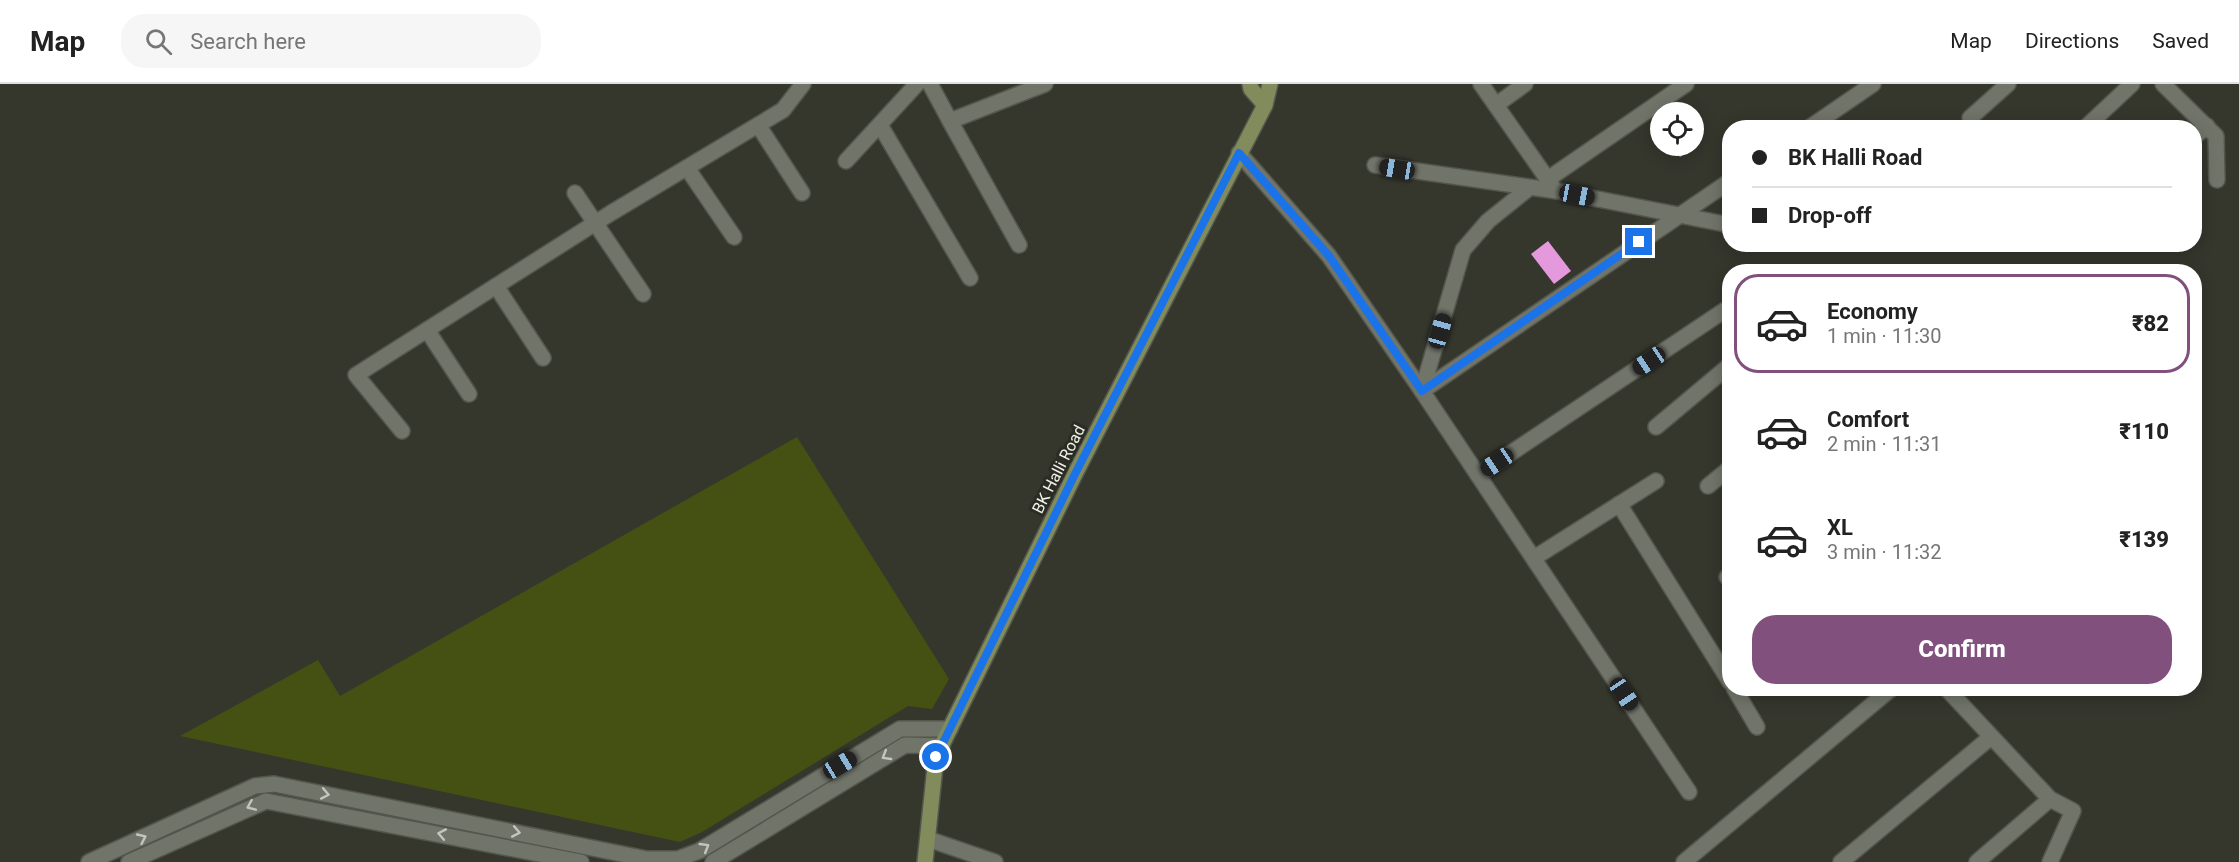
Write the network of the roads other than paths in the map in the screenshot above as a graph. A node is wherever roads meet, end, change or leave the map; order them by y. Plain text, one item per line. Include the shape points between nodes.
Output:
1 (803, 84) edge
2 (917, 84) edge
3 (930, 84) edge
4 (1045, 84) edge
5 (1250, 84) edge
6 (1270, 84) edge
7 (1481, 84) edge
8 (1526, 84) edge
9 (1686, 84) edge
10 (1873, 84) edge
11 (2008, 84) edge
12 (2132, 84) edge
13 (2163, 84) edge
14 (1265, 105) junction
15 (1496, 105) junction
16 (1970, 118) dead end
17 (1821, 120) edge
18 (2094, 120) edge
19 (2200, 120) edge
20 (950, 121) junction
21 (2202, 122) edge
22 (758, 125) junction
23 (880, 125) junction
24 (2206, 126) junction
25 (2202, 130) edge
26 (1239, 153) junction
27 (846, 161) dead end
28 (1375, 165) dead end
29 (687, 168) junction
30 (2217, 180) dead end
31 (1552, 185) junction
32 (1722, 186) edge
33 (1529, 188) junction
34 (575, 193) dead end
35 (802, 193) dead end
36 (1679, 215) junction
37 (1722, 223) edge
38 (594, 224) junction
39 (734, 237) dead end
40 (1019, 245) dead end
41 (970, 278) dead end
42 (496, 286) junction
43 (643, 294) dead end
44 (1722, 312) edge
45 (427, 330) junction
46 (543, 358) dead end
47 (1722, 372) edge
48 (1422, 391) junction
49 (469, 394) dead end
50 (1656, 427) dead end
51 (402, 430) dead end
52 (1478, 475) junction
53 (1722, 475) edge
54 (1656, 481) dead end
55 (1708, 486) dead end
56 (1619, 504) junction
57 (1534, 558) junction
58 (1722, 668) edge
59 (1739, 696) edge
60 (1882, 696) edge
61 (1953, 696) edge
62 (1758, 727) dead end
63 (950, 729) junction
64 (1991, 737) junction
65 (942, 746) junction
66 (1689, 792) dead end
67 (2050, 800) junction
68 (927, 839) junction
69 (89, 862) edge
70 (129, 862) edge
71 (581, 862) edge
72 (713, 862) edge
73 (925, 862) edge
74 (995, 862) edge
75 (1684, 862) edge
76 (1841, 862) edge
77 (1977, 862) edge
78 (2050, 862) edge

1 - 22 street via 783,110
2 - 23 street
3 - 20 street
4 - 20 street
5 - 14 main road
6 - 14 main road, BK Halli Road
7 - 15 street
8 - 15 street
9 - 31 street
10 - 17 street
11 - 16 street
12 - 18 street
13 - 19 street
14 - 26 main road, BK Halli Road
15 - 31 street
20 - 40 street
21 - 24 street
22 - 29 street
22 - 35 street
23 - 27 street
23 - 41 street
24 - 25 street
24 - 30 street via 2216,136
26 - 48 street via 1329,256
26 - 63 main road, BK Halli Road via 1080,463
28 - 33 street
29 - 38 street
29 - 39 street
31 - 33 street
31 - 36 street
32 - 36 street
33 - 48 street via 1488,221 1463,250
34 - 38 street
36 - 37 street
36 - 48 street
38 - 42 street
38 - 43 street
42 - 45 street
42 - 46 street
44 - 52 street
45 - 49 street
45 - 51 street via 356,375
47 - 50 street
48 - 52 street
52 - 57 street
53 - 55 street
54 - 56 street
56 - 57 street
56 - 58 street
57 - 66 street
59 - 62 street
60 - 75 street
61 - 64 street
63 - 65 main road, BK Halli Road
69 -> 63 street via 264,784 647,859 678,859 699,851 900,729
64 - 67 street
64 - 76 street
65 - 68 main road, BK Halli Road via 936,757
65 -> 72 street via 905,745
67 - 77 street
67 - 78 street via 2073,811
68 - 73 main road, BK Halli Road
68 - 74 street
71 -> 70 street via 266,801

